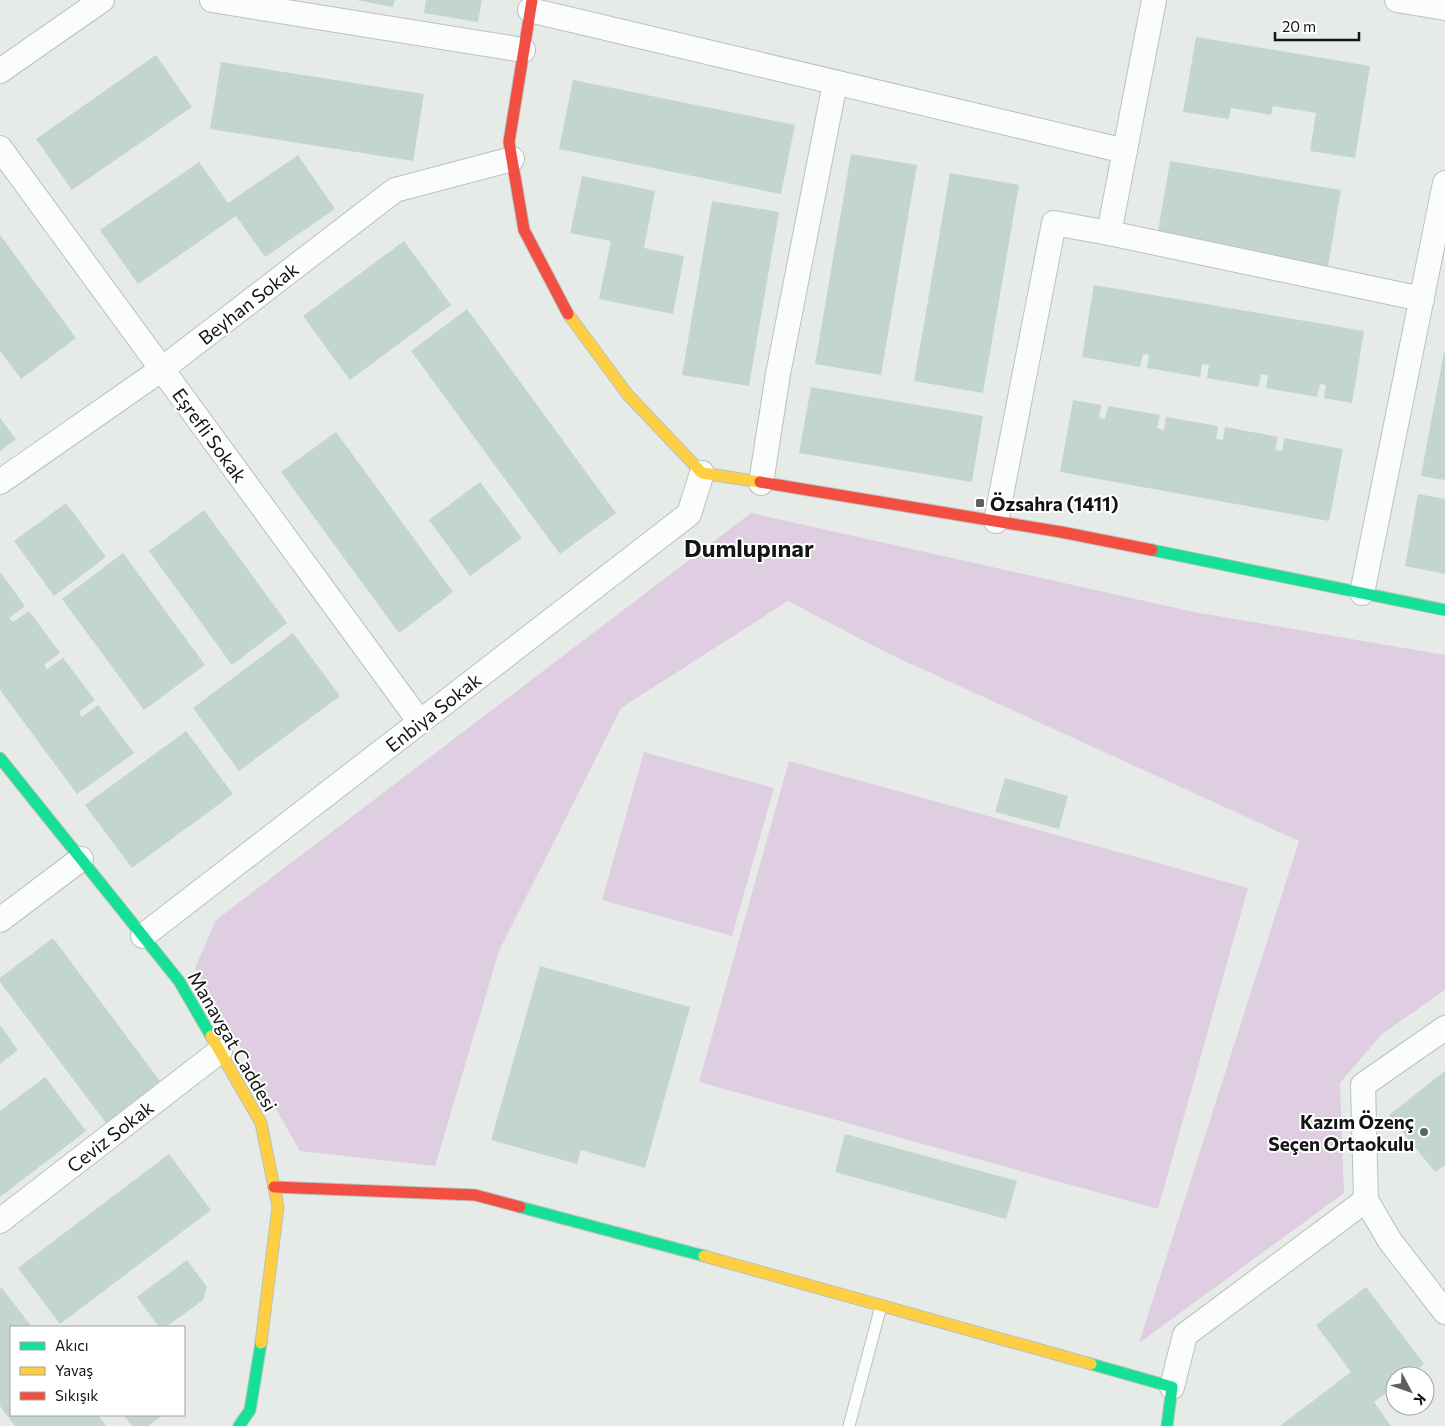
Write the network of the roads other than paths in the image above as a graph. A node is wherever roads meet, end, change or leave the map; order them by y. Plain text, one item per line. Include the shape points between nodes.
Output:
1 (102, 0) edge
2 (212, 0) edge
3 (1154, 0) edge
4 (1397, 0) edge
5 (531, 5) edge
6 (1445, 8) edge
7 (523, 50) junction
8 (0, 71) edge
9 (835, 83) junction
10 (0, 148) edge
11 (1125, 152) junction
12 (512, 160) junction
13 (1444, 190) edge
14 (1109, 233) junction
15 (1422, 299) junction
16 (162, 369) junction
17 (702, 473) junction
18 (0, 482) edge
19 (761, 483) junction
20 (996, 521) junction
21 (1362, 593) junction
22 (1445, 610) edge
23 (420, 722) junction
24 (0, 758) edge
25 (81, 859) junction
26 (0, 920) edge
27 (143, 936) junction
28 (1445, 1028) edge
29 (220, 1051) junction
30 (274, 1188) junction
31 (1366, 1200) junction
32 (0, 1221) edge
33 (881, 1306) junction
34 (1445, 1312) edge
35 (1172, 1387) junction
36 (239, 1426) edge
37 (849, 1426) edge
38 (1167, 1426) edge

1 - 8 street
2 - 7 street
3 - 11 street
4 - 6 street
5 - 7 street
5 - 9 street
7 - 12 street via 509,142
9 - 11 street
9 - 19 street via 778,374
10 - 16 street, Eşrefli Sokak
11 - 14 street
12 - 16 street, Beyhan Sokak via 395,190
12 - 17 street via 524,230 571,320 628,396
13 - 15 street
14 - 15 street
14 - 20 street via 1054,223
15 - 21 street
16 - 18 street, Beyhan Sokak
16 - 23 street, Eşrefli Sokak
17 - 19 street
17 - 23 street, Enbiya Sokak via 689,514
19 - 20 street
20 - 21 street
21 - 22 street
23 - 27 street, Enbiya Sokak
24 - 25 street, Manavgat Caddesi
25 - 26 street
25 - 27 street, Manavgat Caddesi
27 - 29 street, Manavgat Caddesi via 179,981
28 - 31 street via 1363,1086
29 - 30 street, Manavgat Caddesi via 261,1123
29 - 32 street, Ceviz Sokak
30 - 33 street via 475,1195
30 - 36 street, Manavgat Caddesi via 278,1207 268,1303 250,1410
31 - 34 street via 1390,1241
31 - 35 street via 1185,1334
33 - 35 street
33 - 37 lane
35 - 38 street

